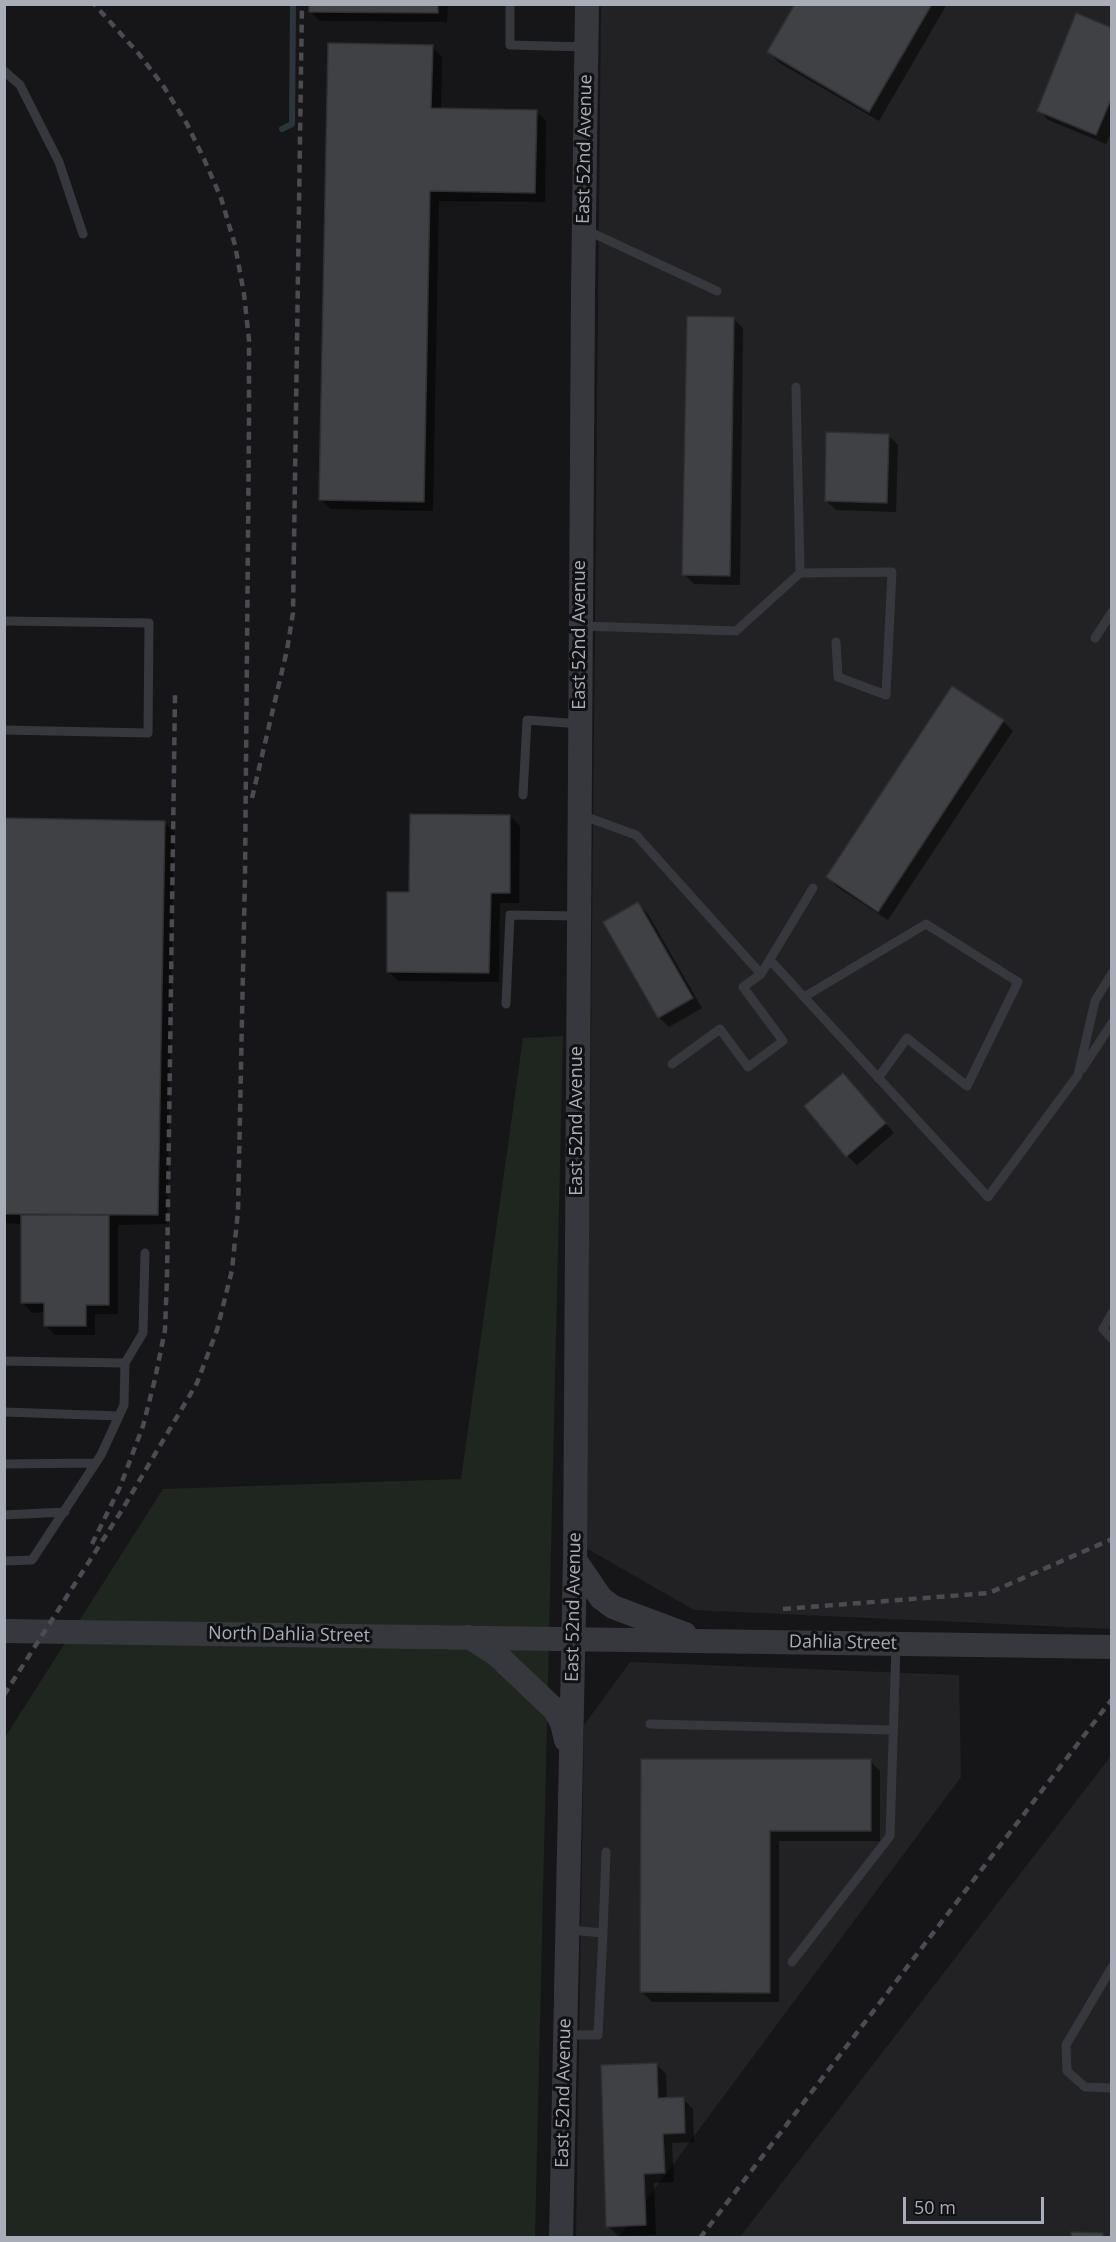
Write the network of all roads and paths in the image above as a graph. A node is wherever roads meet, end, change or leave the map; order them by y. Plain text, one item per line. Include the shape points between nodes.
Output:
1 (510, 4) edge
2 (587, 4) edge
3 (586, 47) junction
4 (4, 71) edge
5 (584, 229) junction
6 (83, 234) dead end
7 (717, 291) dead end
8 (795, 387) dead end
9 (800, 573) junction
10 (1112, 612) edge
11 (4, 621) edge
12 (580, 626) junction
13 (1095, 638) dead end
14 (836, 642) dead end
15 (580, 724) junction
16 (4, 730) edge
17 (523, 795) dead end
18 (579, 814) junction
19 (813, 888) dead end
20 (579, 916) junction
21 (770, 960) junction
22 (1112, 973) edge
23 (761, 974) junction
24 (804, 997) junction
25 (506, 1004) dead end
26 (1112, 1023) edge
27 (672, 1064) dead end
28 (1078, 1075) junction
29 (879, 1078) junction
30 (145, 1252) dead end
31 (1112, 1313) edge
32 (1112, 1340) edge
33 (4, 1361) edge
34 (125, 1364) junction
35 (4, 1412) edge
36 (119, 1416) junction
37 (95, 1463) junction
38 (4, 1464) edge
39 (65, 1512) junction
40 (4, 1515) edge
41 (575, 1560) junction
42 (4, 1561) edge
43 (4, 1631) edge
44 (467, 1636) junction
45 (574, 1638) junction
46 (722, 1641) junction
47 (897, 1643) junction
48 (1112, 1647) edge
49 (650, 1724) dead end
50 (893, 1730) junction
51 (571, 1769) junction
52 (606, 1852) dead end
53 (567, 1930) junction
54 (603, 1933) junction
55 (792, 1962) dead end
56 (1112, 1967) edge
57 (565, 2035) junction
58 (1112, 2088) edge
59 (561, 2238) edge

1 - 3 lane via 510,45
2 - 3 street, East 52nd Avenue
3 - 5 street, East 52nd Avenue
4 - 6 lane via 20,85 59,162
5 - 7 lane
5 - 12 street, East 52nd Avenue
8 - 9 lane
9 - 12 lane via 736,632
9 - 14 lane via 892,572 886,694 837,677
10 - 13 lane
11 - 16 lane via 149,623 148,733
12 - 15 street, East 52nd Avenue
15 - 17 lane via 526,720
15 - 18 street, East 52nd Avenue
18 - 20 street, East 52nd Avenue
18 - 23 lane via 636,835
19 - 21 lane
20 - 25 lane via 510,915
20 - 41 street, East 52nd Avenue
21 - 23 lane
21 - 24 lane
22 - 28 lane via 1095,1001
23 - 27 lane via 743,987 783,1041 748,1068 720,1029
24 - 29 lane
24 - 29 lane via 926,924 1018,982 967,1086 907,1038
26 - 28 lane
28 - 29 lane via 988,1197
30 - 34 lane via 143,1333
31 - 32 lane via 1103,1329
33 - 34 lane
34 - 36 lane via 124,1405
35 - 36 lane
36 - 37 lane
37 - 38 lane
37 - 39 lane
39 - 40 lane
39 - 42 lane via 32,1560
41 - 45 street, East 52nd Avenue
41 - 46 street via 601,1598 613,1607 687,1635
43 - 44 street, North Dahlia Street
44 - 45 street, North Dahlia Street
44 - 51 street via 497,1655 555,1710 562,1723
45 - 46 street, Dahlia Street
45 - 51 street, East 52nd Avenue
46 - 47 street, Dahlia Street
47 - 48 street, Dahlia Street
47 - 50 lane
49 - 50 lane
50 - 55 lane via 890,1836
51 - 53 street, East 52nd Avenue
52 - 54 lane
53 - 54 lane
53 - 57 street, East 52nd Avenue
54 - 57 lane via 598,2035
56 - 58 lane via 1065,2045 1067,2071 1085,2087
57 - 59 street, East 52nd Avenue

